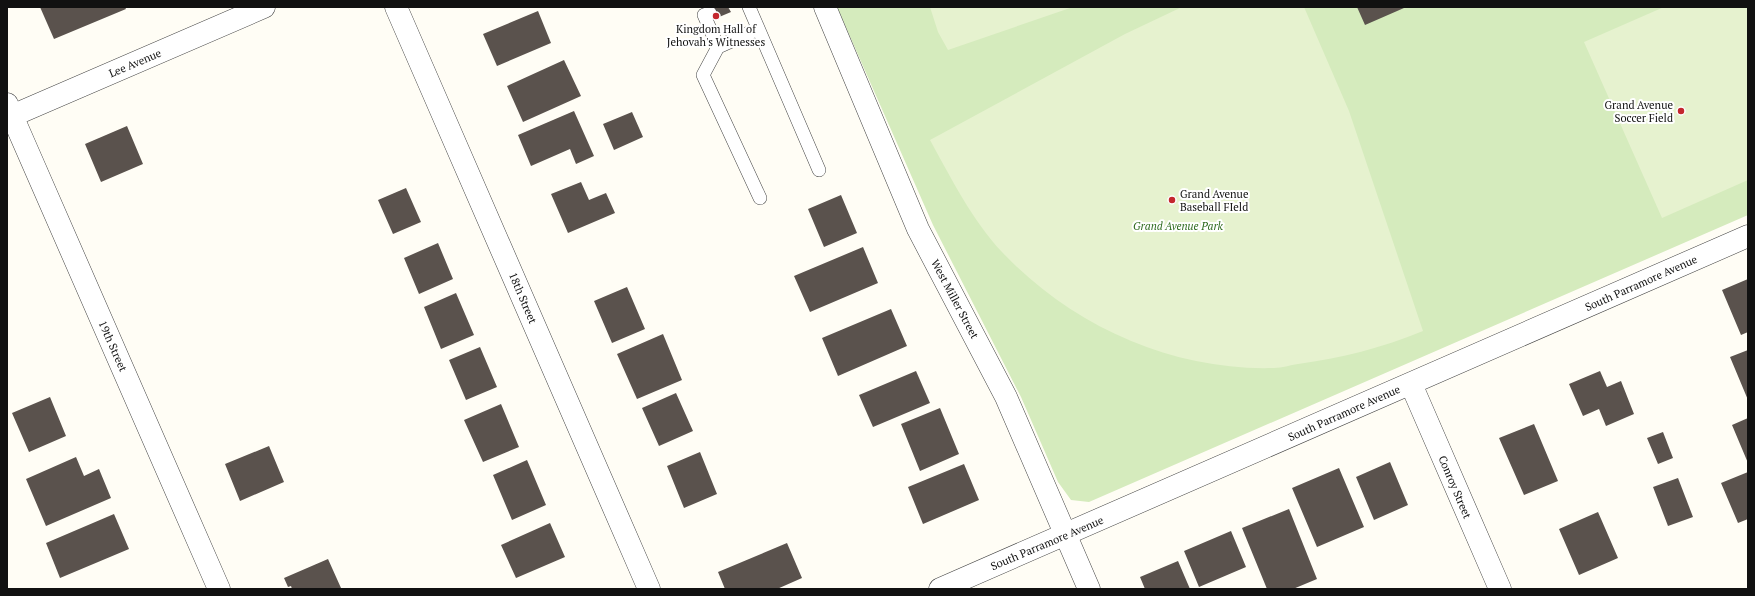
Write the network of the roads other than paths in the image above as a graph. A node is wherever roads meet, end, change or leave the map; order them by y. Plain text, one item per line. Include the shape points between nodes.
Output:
1 (264, 7) edge
2 (396, 7) edge
3 (749, 7) edge
4 (824, 7) edge
5 (710, 13) dead end
6 (758, 29) junction
7 (718, 47) junction
8 (9, 113) edge
9 (819, 170) dead end
10 (760, 198) dead end
11 (1748, 236) edge
12 (1411, 384) junction
13 (1065, 535) junction
14 (219, 589) edge
15 (649, 589) edge
16 (940, 589) edge
17 (1089, 589) edge
18 (1500, 589) edge

1 - 8 street, Lee Avenue
2 - 15 street, 18th Street
3 - 6 lane
4 - 13 street, West Miller Street via 918,229 1006,396
5 - 7 lane via 704,15
6 - 7 lane
6 - 9 lane
7 - 10 lane via 703,75
8 - 14 street, 19th Street
11 - 12 street, South Parramore Avenue
12 - 13 street, South Parramore Avenue
12 - 18 street, Conroy Street
13 - 16 street, South Parramore Avenue
13 - 17 street, West Miller Street

